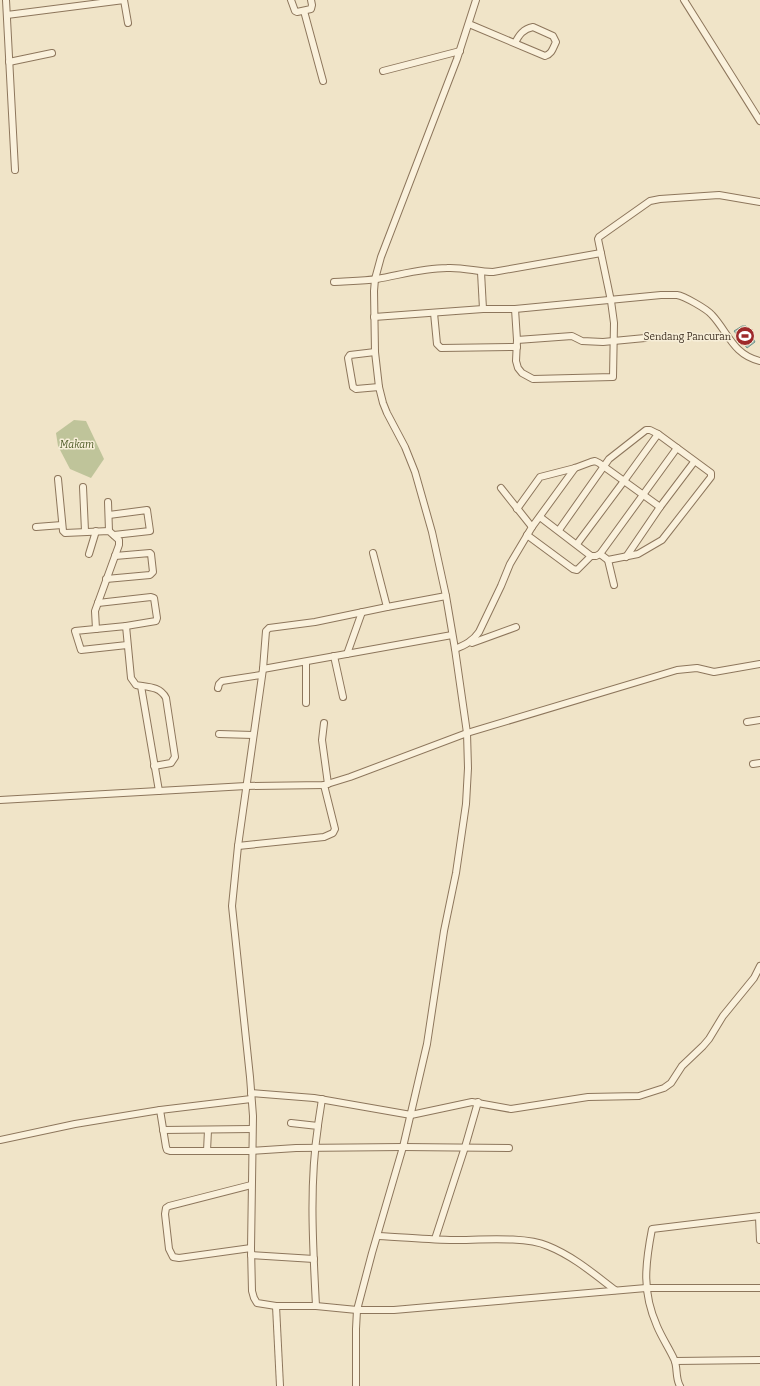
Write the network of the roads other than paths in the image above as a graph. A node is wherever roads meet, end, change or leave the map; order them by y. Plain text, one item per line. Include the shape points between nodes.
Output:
1 (6, 0) edge
2 (124, 0) edge
3 (291, 0) edge
4 (310, 0) edge
5 (476, 0) edge
6 (684, 0) edge
7 (304, 11) junction
8 (6, 15) junction
9 (128, 22) dead end
10 (469, 24) junction
11 (515, 43) junction
12 (460, 51) junction
13 (52, 52) dead end
14 (9, 62) junction
15 (382, 71) dead end
16 (323, 82) dead end
17 (760, 121) edge
18 (16, 170) dead end
19 (760, 202) edge
20 (600, 253) junction
21 (481, 272) junction
22 (375, 279) junction
23 (334, 282) dead end
24 (611, 301) junction
25 (483, 309) junction
26 (515, 310) junction
27 (434, 313) junction
28 (374, 317) junction
29 (645, 338) dead end
30 (517, 340) junction
31 (613, 342) junction
32 (517, 347) junction
33 (375, 352) junction
34 (760, 360) edge
35 (379, 387) junction
36 (658, 434) junction
37 (677, 448) junction
38 (694, 462) junction
39 (604, 466) junction
40 (575, 468) junction
41 (58, 479) dead end
42 (624, 481) junction
43 (84, 487) dead end
44 (500, 488) dead end
45 (642, 494) junction
46 (108, 502) dead end
47 (660, 507) junction
48 (517, 509) junction
49 (109, 515) junction
50 (540, 517) junction
51 (62, 524) junction
52 (36, 527) dead end
53 (532, 528) junction
54 (559, 530) junction
55 (96, 531) junction
56 (85, 532) junction
57 (112, 533) junction
58 (527, 535) junction
59 (577, 544) junction
60 (373, 553) dead end
61 (89, 554) dead end
62 (600, 554) junction
63 (115, 556) junction
64 (591, 556) junction
65 (626, 556) junction
66 (608, 560) junction
67 (106, 579) junction
68 (614, 584) dead end
69 (446, 596) junction
70 (98, 603) junction
71 (387, 607) junction
72 (362, 612) junction
73 (126, 626) junction
74 (516, 627) dead end
75 (96, 629) junction
76 (452, 635) junction
77 (127, 645) junction
78 (467, 645) junction
79 (455, 649) junction
80 (347, 654) junction
81 (334, 656) junction
82 (306, 662) junction
83 (760, 664) edge
84 (262, 672) junction
85 (141, 686) junction
86 (218, 688) dead end
87 (343, 697) dead end
88 (306, 703) dead end
89 (760, 720) edge
90 (747, 722) dead end
91 (324, 723) dead end
92 (467, 733) junction
93 (219, 734) dead end
94 (253, 735) junction
95 (154, 766) junction
96 (326, 784) junction
97 (246, 786) junction
98 (159, 791) junction
99 (0, 800) edge
100 (238, 846) junction
101 (760, 966) edge
102 (251, 1096) junction
103 (322, 1099) junction
104 (478, 1102) junction
105 (160, 1110) junction
106 (410, 1116) junction
107 (291, 1123) dead end
108 (318, 1125) junction
109 (252, 1129) junction
110 (163, 1130) junction
111 (208, 1130) junction
112 (0, 1140) edge
113 (403, 1147) junction
114 (465, 1147) junction
115 (314, 1148) junction
116 (509, 1148) dead end
117 (207, 1151) junction
118 (251, 1151) junction
119 (251, 1186) junction
120 (759, 1217) edge
121 (378, 1236) junction
122 (435, 1239) junction
123 (760, 1240) edge
124 (251, 1248) junction
125 (251, 1255) junction
126 (314, 1259) junction
127 (646, 1288) junction
128 (760, 1288) edge
129 (614, 1290) junction
130 (276, 1306) junction
131 (316, 1306) junction
132 (357, 1310) junction
133 (760, 1360) edge
134 (675, 1361) junction
135 (280, 1386) edge
136 (356, 1386) edge
137 (680, 1386) edge

1 - 8 street
2 - 8 street
2 - 9 street
3 - 7 street via 296,12
4 - 7 street via 311,9
5 - 10 street
6 - 17 street
7 - 16 street
8 - 14 street
10 - 11 street
10 - 12 street
11 - 11 street via 545,56 551,52 556,42 553,36 533,27 520,34
12 - 15 street
12 - 22 street via 381,257
13 - 14 street
14 - 18 street
19 - 20 street via 719,195 650,201 599,237
20 - 21 street
20 - 24 street
21 - 22 street via 442,268
21 - 25 street
22 - 23 street
22 - 28 street
24 - 26 street
24 - 31 street
24 - 34 street via 661,295 681,296 706,310 728,338 750,359
25 - 26 street
25 - 27 street
26 - 30 street
27 - 28 street
27 - 32 street via 437,344 441,348
28 - 33 street
29 - 31 street
30 - 31 street via 572,336 586,342
30 - 32 street
31 - 32 street via 613,377 533,379 518,368
33 - 35 street
33 - 35 street via 350,355 348,358 353,387
35 - 69 street via 385,408 405,447 419,483
36 - 37 street
36 - 39 street via 646,430 613,455
36 - 42 street
37 - 38 street
37 - 45 street
38 - 47 street
38 - 65 street via 711,473 711,478 662,540 638,554
39 - 40 street via 591,462
39 - 42 street
39 - 54 street
40 - 48 street via 540,477
40 - 50 street
41 - 51 street
42 - 45 street
42 - 59 street
43 - 56 street
44 - 48 street
45 - 47 street
45 - 62 street
46 - 49 street
47 - 65 street
48 - 53 street
49 - 57 street
49 - 57 street via 147,510 150,531
50 - 53 street
50 - 54 street
51 - 52 street
51 - 56 street via 65,533
53 - 58 street
54 - 59 street
55 - 56 street
55 - 57 street
55 - 61 street
57 - 63 street via 118,538 119,543
58 - 64 street via 577,570
58 - 78 street via 510,564 479,632
59 - 64 street
60 - 71 street
62 - 64 street
62 - 66 street
63 - 67 street
63 - 67 street via 150,553 153,572 150,575
65 - 66 street
66 - 68 street
67 - 70 street
69 - 71 street
69 - 76 street
70 - 73 street via 154,598 156,621
70 - 75 street via 95,610
71 - 72 street
72 - 80 street
72 - 84 street via 268,629
73 - 75 street
73 - 77 street
74 - 78 street
75 - 77 street via 75,631 81,650
76 - 79 street
76 - 80 street
77 - 85 street via 131,678 136,685
78 - 79 street
79 - 92 street
80 - 81 street
81 - 82 street
81 - 87 street
82 - 84 street
82 - 88 street
83 - 92 street via 714,672 697,668 677,670
84 - 86 street via 222,681
84 - 94 street
85 - 95 street
85 - 95 street via 161,691 166,698 175,757 171,763
89 - 90 street
91 - 96 street via 322,740
92 - 96 street
92 - 106 street via 466,804 427,1044
93 - 94 street
94 - 97 street
95 - 98 street
96 - 97 street
96 - 100 street via 335,829 333,833
97 - 98 street
97 - 100 street
98 - 99 street
100 - 102 street via 232,906
101 - 104 street via 754,978 722,1016 709,1039 682,1066 672,1083 664,1088 639,1096 588,1097 511,1109
102 - 103 street
102 - 105 street
102 - 109 street
103 - 106 street
103 - 108 street
104 - 106 street via 467,1102
104 - 114 street
105 - 110 street
105 - 112 street
106 - 113 street
107 - 108 street
108 - 115 street
109 - 111 street
109 - 118 street
110 - 111 street
110 - 117 street via 168,1151
111 - 117 street
113 - 114 street
113 - 115 street
113 - 121 street
114 - 116 street
114 - 122 street
115 - 118 street
115 - 126 street
117 - 118 street
118 - 119 street
119 - 124 street
119 - 124 street via 169,1206 165,1214 169,1249 175,1258
120 - 123 street
120 - 127 street via 653,1229 646,1264
121 - 122 street
121 - 132 street
122 - 129 street via 504,1240 548,1246 590,1270
124 - 125 street
125 - 126 street
125 - 130 street via 254,1298 257,1303
126 - 131 street
127 - 128 street
127 - 129 street
127 - 134 street via 657,1326
129 - 132 street via 401,1309
130 - 131 street
130 - 135 street
131 - 132 street
132 - 136 street
133 - 134 street
134 - 137 street

